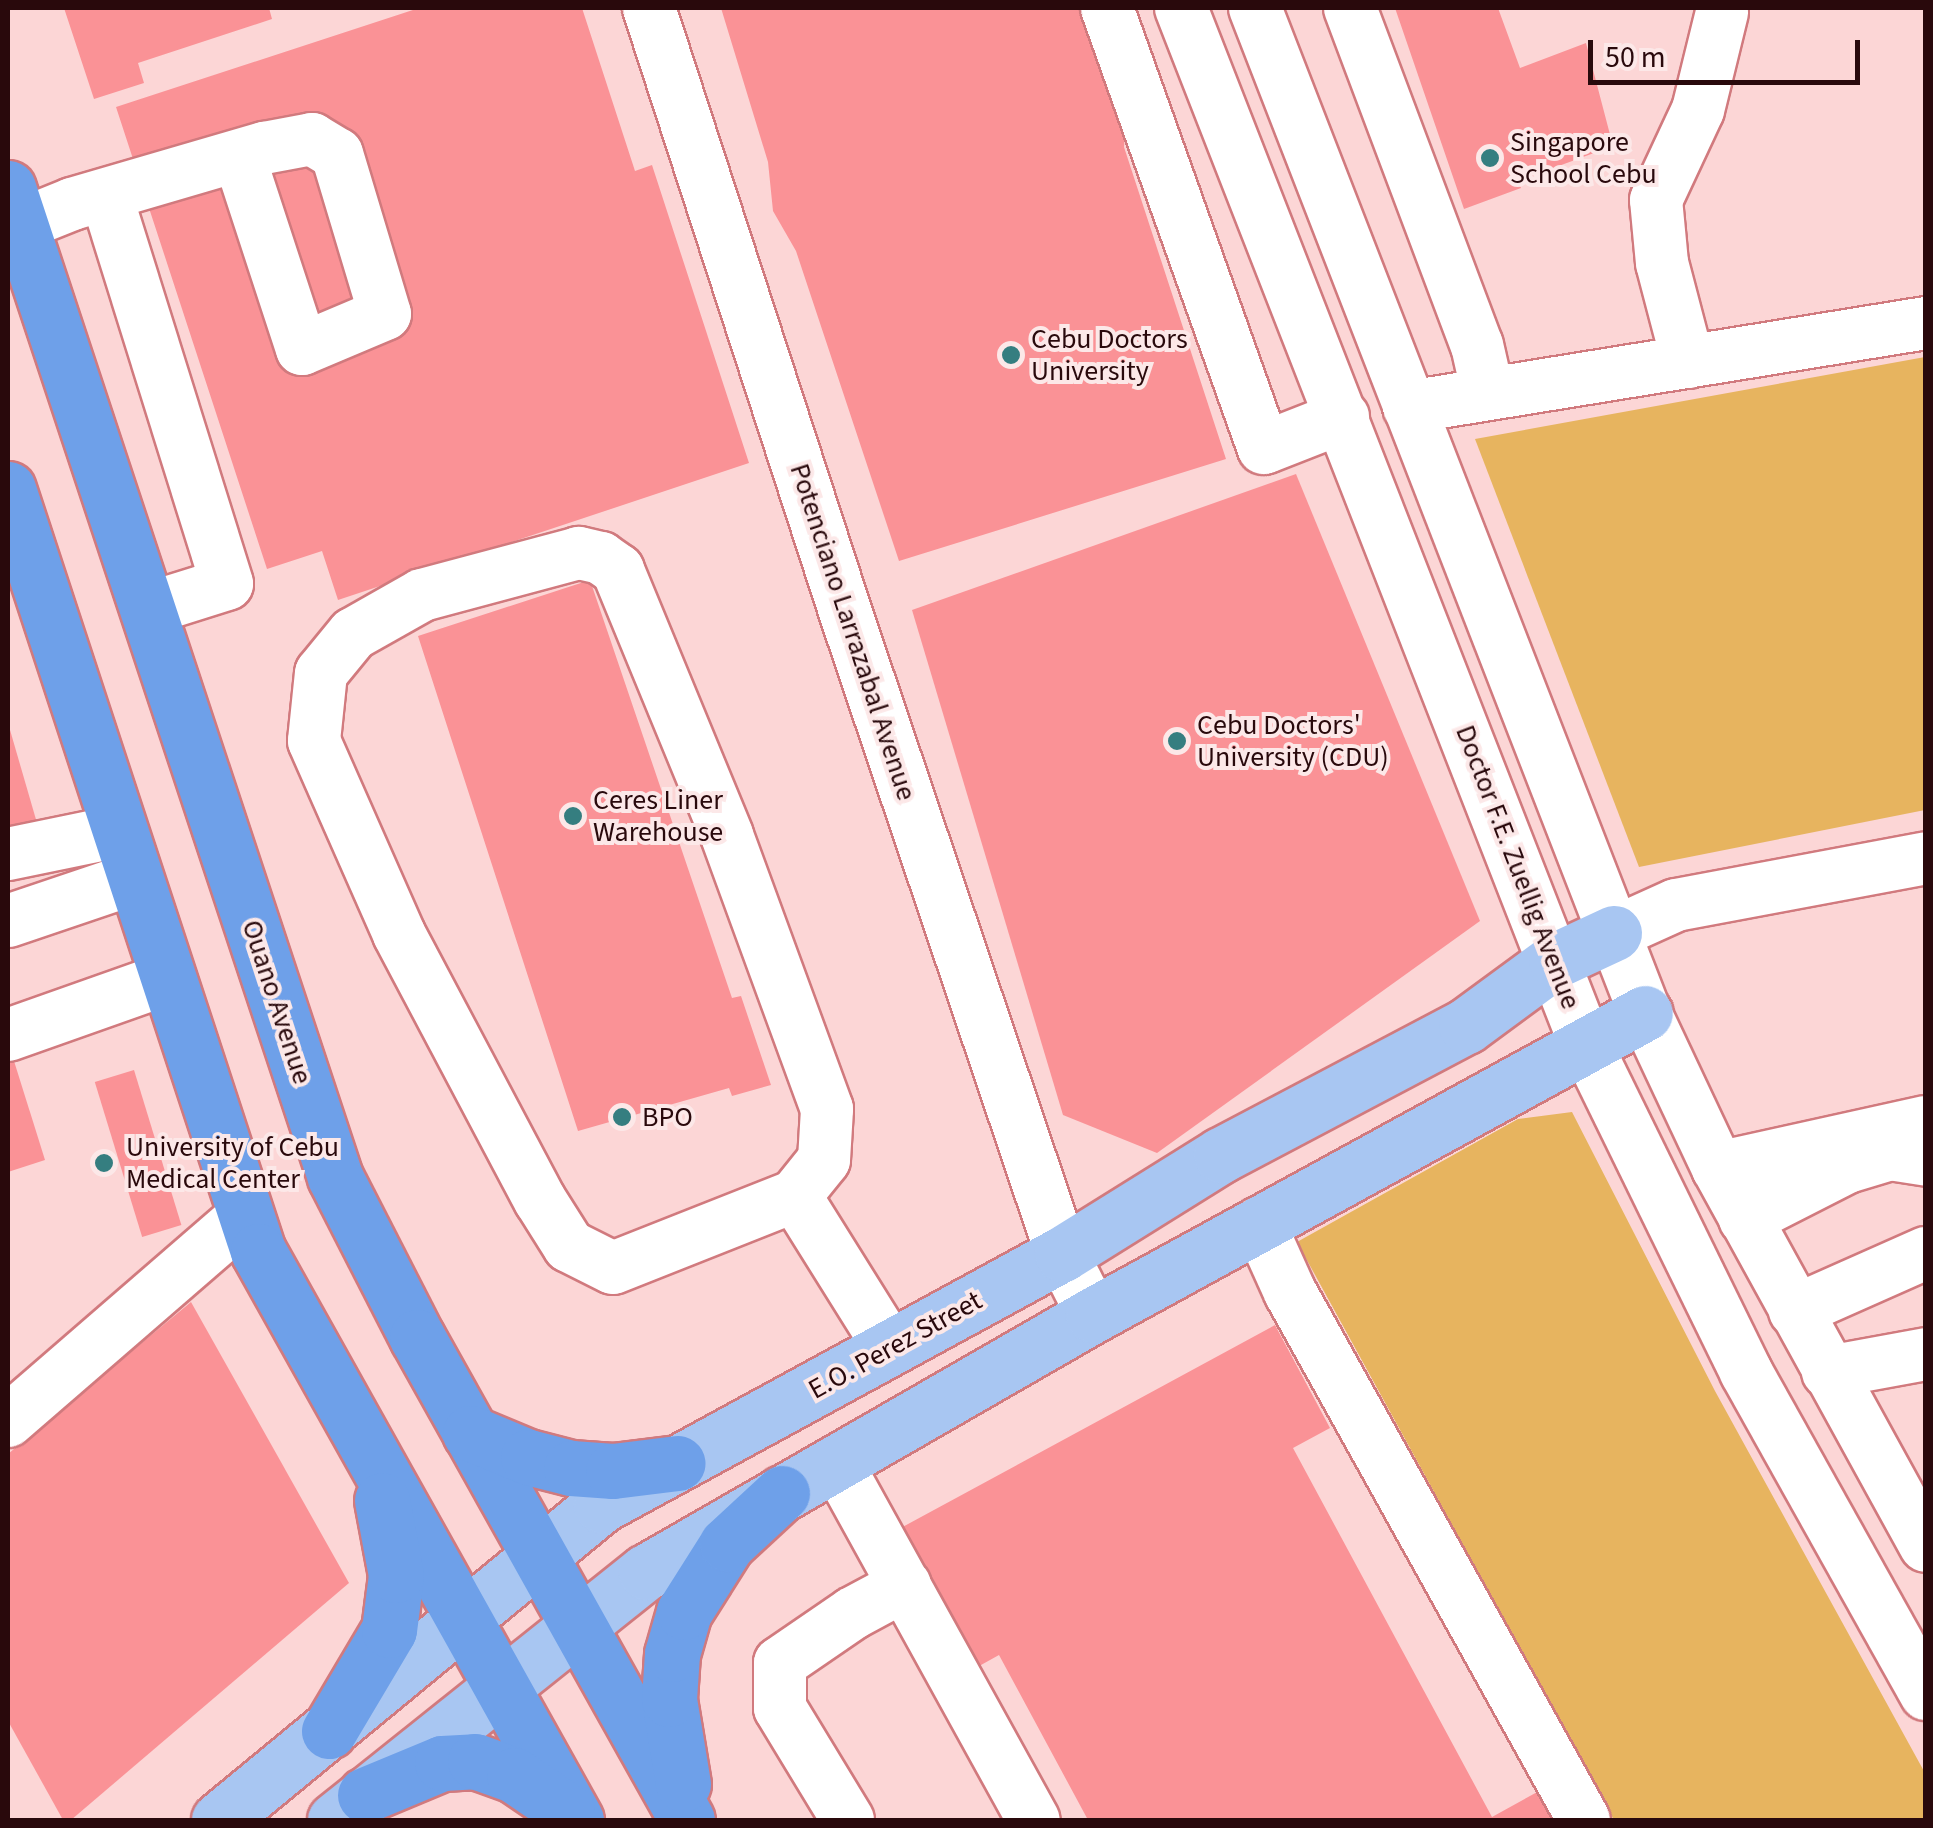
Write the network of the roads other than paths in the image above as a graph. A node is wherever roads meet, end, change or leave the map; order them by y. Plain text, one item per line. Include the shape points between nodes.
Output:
1 (649, 8) edge
2 (1107, 8) edge
3 (1181, 8) edge
4 (1256, 8) edge
5 (1350, 8) edge
6 (1722, 12) dead end
7 (1219, 104) junction
8 (1151, 131) junction
9 (239, 156) dead end
10 (106, 194) junction
11 (14, 207) edge
12 (28, 322) edge
13 (1926, 322) edge
14 (1688, 362) junction
15 (1488, 394) junction
16 (1409, 408) junction
17 (1342, 417) junction
18 (8, 488) edge
19 (147, 609) junction
20 (8, 854) edge
21 (127, 854) junction
22 (1926, 858) edge
23 (8, 921) edge
24 (1614, 933) junction
25 (1556, 960) junction
26 (168, 978) junction
27 (1644, 1013) junction
28 (8, 1035) edge
29 (1586, 1045) junction
30 (1926, 1122) edge
31 (1926, 1160) edge
32 (1718, 1168) junction
33 (796, 1196) junction
34 (246, 1215) junction
35 (1746, 1218) junction
36 (1259, 1223) junction
37 (1926, 1252) edge
38 (1062, 1254) junction
39 (1795, 1311) junction
40 (1093, 1315) junction
41 (890, 1348) junction
42 (1926, 1354) edge
43 (1828, 1372) junction
44 (8, 1421) edge
45 (470, 1433) junction
46 (361, 1435) junction
47 (836, 1462) junction
48 (678, 1463) junction
49 (782, 1493) junction
50 (1926, 1546) edge
51 (539, 1556) junction
52 (905, 1584) junction
53 (466, 1619) junction
54 (578, 1627) junction
55 (504, 1688) junction
56 (1926, 1694) edge
57 (329, 1731) junction
58 (350, 1808) edge
59 (575, 1818) edge
60 (219, 1820) edge
61 (691, 1820) edge
62 (848, 1820) edge
63 (1034, 1820) edge
64 (1584, 1820) edge

1 - 38 street, Potenciano Larrazabal Avenue
2 - 8 street
3 - 7 street, Doctor F.E. Zuellig Avenue
4 - 16 street
5 - 15 street via 1478,345
6 - 14 street via 1698,110 1656,200 1662,263
7 - 8 street
7 - 17 street, Doctor F.E. Zuellig Avenue
8 - 17 street via 1264,448
9 - 10 street
10 - 11 street
10 - 19 street via 227,584
11 - 12 highway, Ouano Avenue
12 - 19 highway, Ouano Avenue
13 - 14 street
14 - 15 street
15 - 16 street
16 - 24 street
17 - 25 street, Doctor F.E. Zuellig Avenue
18 - 21 highway
19 - 45 highway, Ouano Avenue via 334,1177
20 - 21 street
21 - 23 street
21 - 26 highway
22 - 24 street via 1676,905
24 - 25 main road, E.O. Perez Street
24 - 27 street
25 - 29 street, Doctor F.E. Zuellig Avenue
25 - 38 main road, E.O. Perez Street via 1466,1026 1221,1155
26 - 28 street
26 - 34 highway
27 - 29 main road
27 - 32 street
29 - 36 main road
29 - 56 street, Doctor F.E. Zuellig Avenue via 1746,1372
30 - 32 street
31 - 35 street via 1890,1154
32 - 35 street
33 - 33 street via 613,1268 569,1246 399,934 314,741 321,672 353,634 422,595 578,553 618,570 727,836 827,1109 824,1160
33 - 41 street
34 - 44 street
34 - 46 highway via 258,1251
35 - 39 street
36 - 40 main road
36 - 64 street via 1290,1292
37 - 39 street
38 - 40 street, Potenciano Larrazabal Avenue
38 - 41 main road, E.O. Perez Street
39 - 43 street
40 - 47 main road
41 - 48 main road, E.O. Perez Street
42 - 43 street
43 - 50 street
45 - 48 highway via 571,1468
45 - 51 highway, Ouano Avenue
46 - 53 highway
46 - 57 highway via 391,1535 396,1592 382,1645
47 - 49 main road
47 - 52 street
48 - 51 main road, E.O. Perez Street via 601,1505
49 - 54 main road via 646,1572
49 - 61 highway via 709,1566 678,1629 670,1723
51 - 53 main road, E.O. Perez Street
51 - 54 highway, Ouano Avenue
52 - 62 street via 780,1663 780,1708
52 - 63 street
53 - 55 highway
53 - 57 main road, E.O. Perez Street
54 - 55 main road
54 - 61 highway, Ouano Avenue
55 - 58 main road
55 - 59 highway
57 - 60 main road, E.O. Perez Street
58 - 59 highway via 442,1763 475,1761 530,1784

